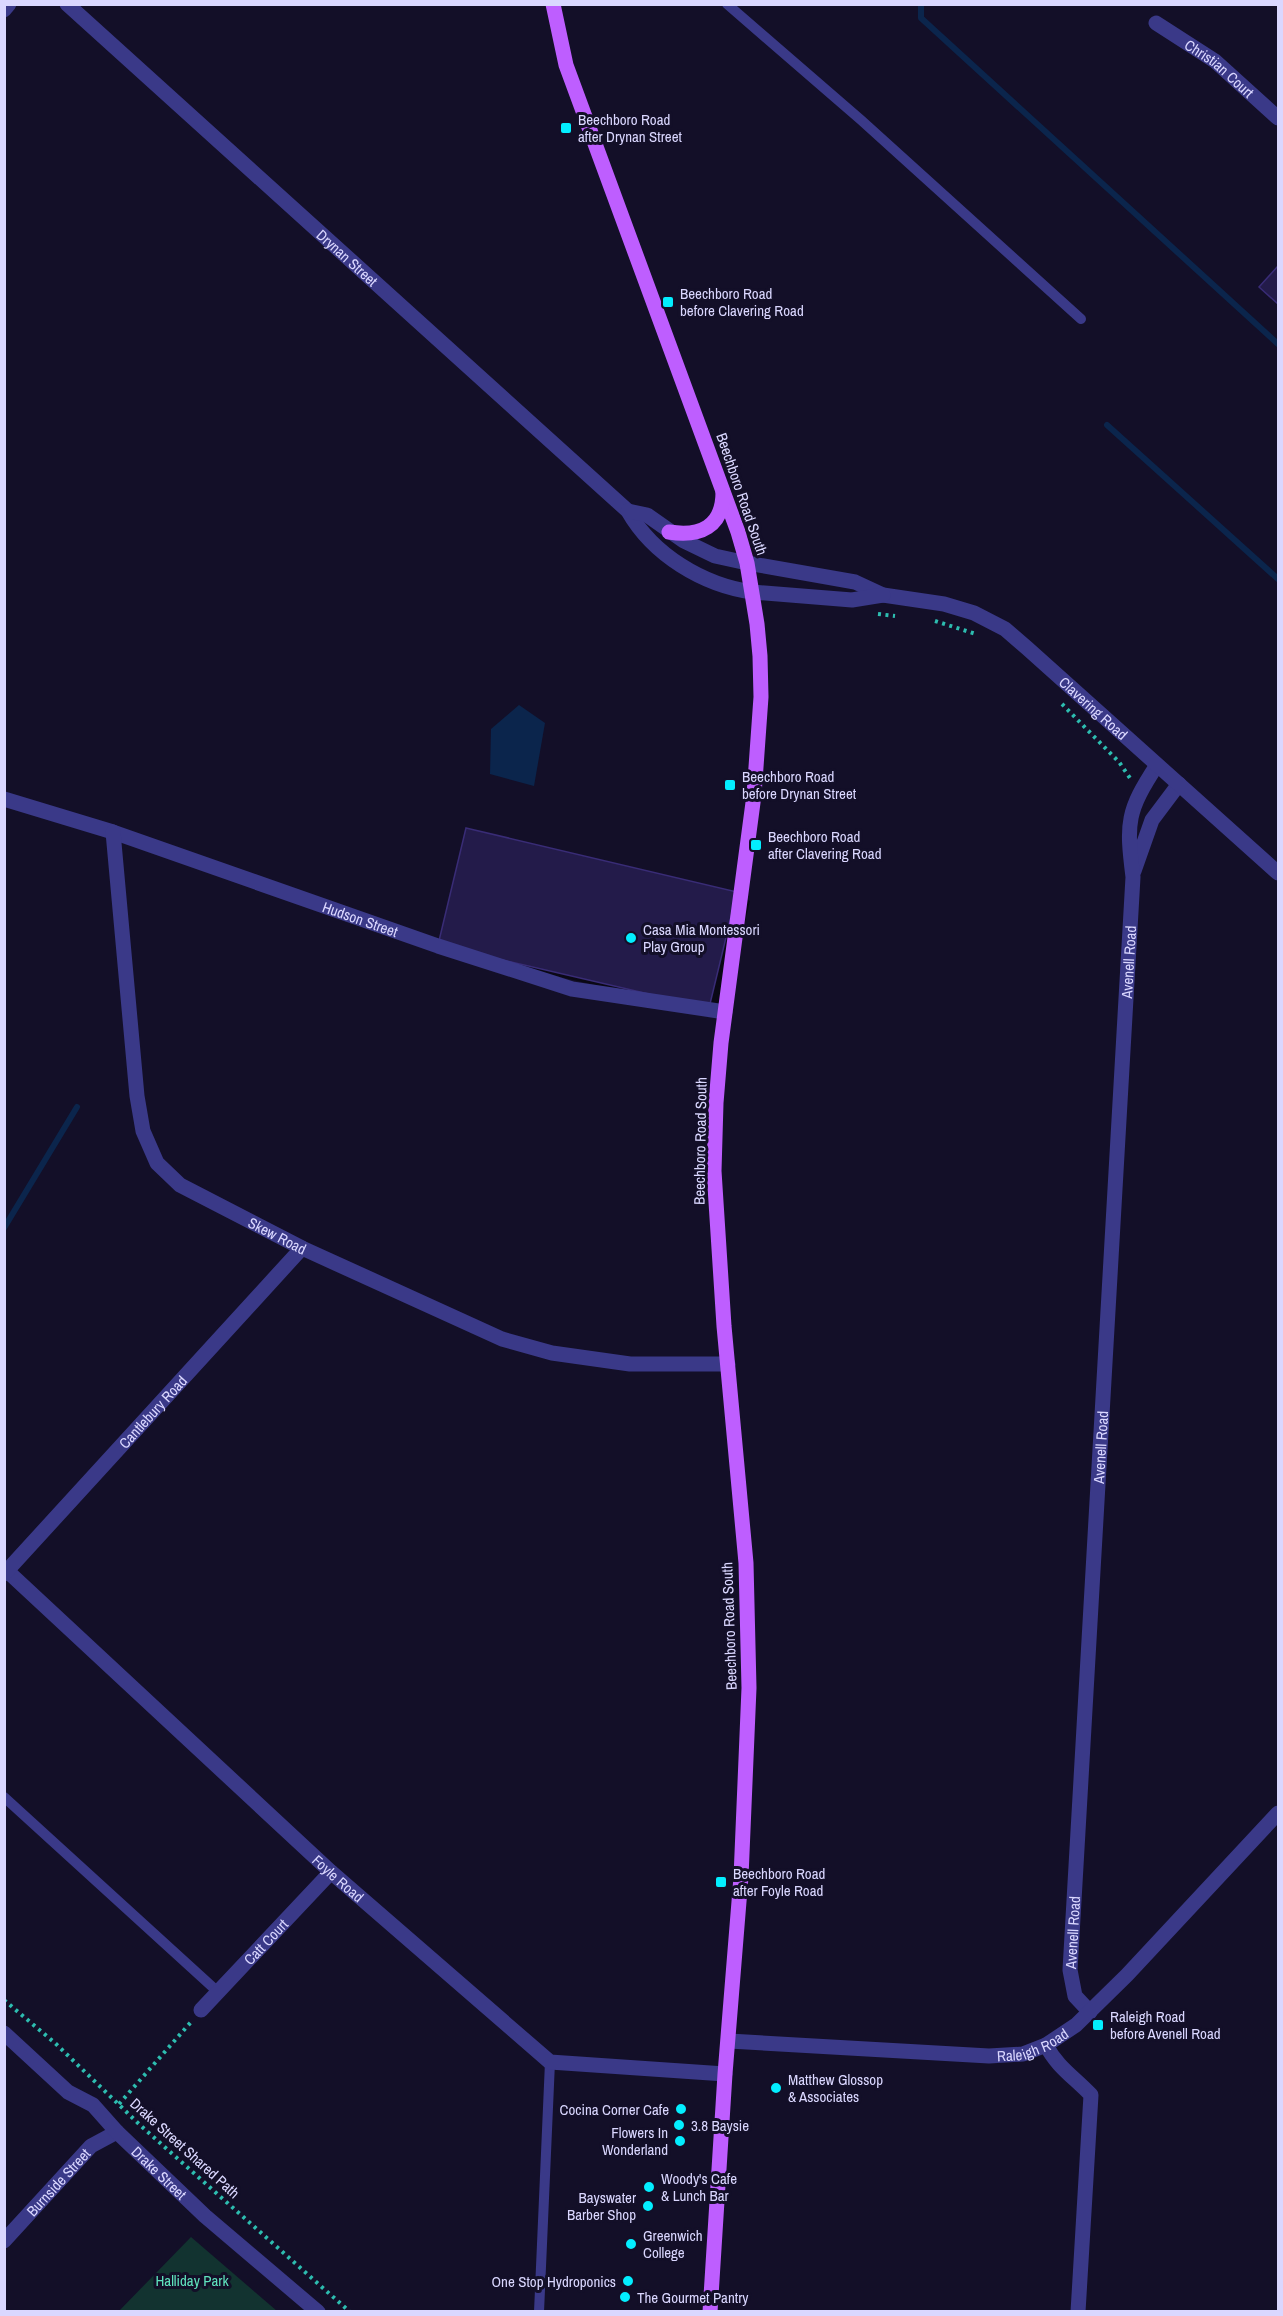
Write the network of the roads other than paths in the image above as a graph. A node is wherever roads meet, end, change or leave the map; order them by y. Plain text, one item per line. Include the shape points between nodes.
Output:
1 (9, 4) edge
2 (67, 4) edge
3 (553, 4) edge
4 (727, 4) edge
5 (4, 10) edge
6 (1156, 23) dead end
7 (1278, 118) edge
8 (1081, 319) dead end
9 (724, 489) junction
10 (628, 511) junction
11 (669, 532) junction
12 (747, 563) junction
13 (752, 592) junction
14 (883, 595) junction
15 (1157, 765) junction
16 (1179, 784) junction
17 (4, 799) edge
18 (113, 832) junction
19 (1278, 873) edge
20 (1133, 877) junction
21 (724, 1012) junction
22 (302, 1248) junction
23 (728, 1364) junction
24 (6, 1571) edge
25 (4, 1797) edge
26 (1278, 1813) edge
27 (331, 1872) junction
28 (218, 1992) junction
29 (201, 2010) road end
30 (1090, 2012) junction
31 (4, 2033) edge
32 (729, 2041) junction
33 (1046, 2045) junction
34 (550, 2062) junction
35 (725, 2074) junction
36 (117, 2132) junction
37 (4, 2241) edge
38 (318, 2312) edge
39 (539, 2312) edge
40 (710, 2312) edge
41 (1078, 2312) edge

1 - 5 street
2 - 10 street, Drynan Street
3 - 9 main road, Beechboro Road South via 566,65
4 - 8 lane
6 - 7 street, Christian Court via 1215,61
9 - 11 main road via 723,503 712,524 685,535
9 - 12 main road, Beechboro Road South
10 - 11 street, Drynan Street via 646,515
10 - 13 street, Drynan Street via 644,534 685,569 733,590
11 - 12 street, Drynan Street via 715,556
12 - 13 main road, Beechboro Road South
12 - 14 street, Clavering Road via 855,582
13 - 14 street, Clavering Road via 852,600
13 - 21 main road, Beechboro Road South via 760,656 754,795
14 - 15 street, Clavering Road via 944,604 990,620 1027,648
15 - 16 street, Clavering Road
15 - 20 street, Avenell Road via 1131,812 1128,836
16 - 19 street, Clavering Road
16 - 20 street, Avenell Road via 1152,820
17 - 18 street, Hudson Street
18 - 21 street, Hudson Street via 445,949 572,989
18 - 22 street, Skew Road via 137,1096 143,1131 157,1163 180,1185
20 - 30 street, Avenell Road via 1070,1970 1075,1996
21 - 23 main road, Beechboro Road South via 714,1171
22 - 23 street, Skew Road via 502,1339 552,1353 630,1364
22 - 24 street, Cantlebury Road
23 - 32 main road, Beechboro Road South via 746,1563 749,1644 748,1753
24 - 27 street, Foyle Road
25 - 28 lane
26 - 30 street, Raleigh Road
27 - 28 street, Catt Court
27 - 34 street, Foyle Road
28 - 29 street, Catt Court
30 - 33 street, Raleigh Road
31 - 36 street, Drake Street via 68,2092 93,2105
32 - 33 street, Raleigh Road via 989,2056 1023,2054
32 - 35 main road, Beechboro Road South
33 - 41 street via 1054,2061 1091,2095
34 - 35 street
34 - 39 lane
35 - 40 main road, Beechboro Road South
36 - 37 street, Burnside Street via 91,2146
36 - 38 street, Drake Street via 205,2216

